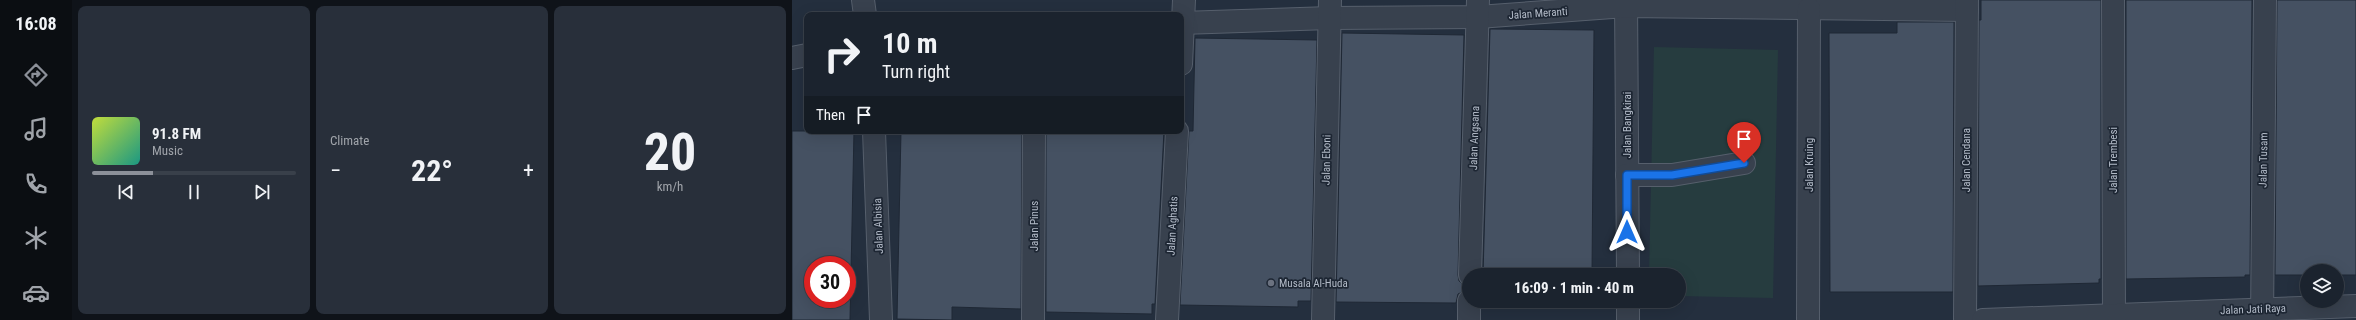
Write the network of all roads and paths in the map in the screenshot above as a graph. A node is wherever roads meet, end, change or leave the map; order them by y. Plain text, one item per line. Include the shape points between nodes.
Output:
1 (863, 0) edge
2 (1184, 0) edge
3 (2113, 0) edge
4 (2265, 0) edge
5 (1626, 3) edge
6 (1967, 5) edge
7 (1330, 9) edge
8 (1478, 9) edge
9 (1809, 9) junction
10 (865, 12) edge
11 (1183, 12) edge
12 (1184, 23) edge
13 (804, 56) edge
14 (792, 58) edge
15 (874, 134) edge
16 (1034, 134) edge
17 (1177, 134) edge
18 (1744, 163) dead end
19 (1627, 175) junction
20 (1470, 268) edge
21 (1628, 268) edge
22 (2356, 306) edge
23 (1470, 308) edge
24 (1628, 308) edge
25 (2262, 314) edge
26 (2114, 317) edge
27 (881, 320) edge
28 (1033, 320) edge
29 (1167, 320) edge
30 (1323, 320) edge
31 (1469, 320) edge
32 (1628, 320) edge
33 (1808, 320) edge
34 (1965, 320) edge
35 (1983, 320) edge

1 - 10 street
2 - 11 street
3 - 26 street, Jalan Trembesi
4 - 25 street, Jalan Tusam
5 - 8 street, Jalan Meranti
5 - 9 street, Jalan Meranti
5 - 19 street, Jalan Bangkirai
6 - 9 street, Jalan Meranti
6 - 34 street, Jalan Cendana
7 - 8 street, Jalan Meranti
7 - 12 street, Jalan Meranti
7 - 30 street, Jalan Eboni
8 - 20 street, Jalan Angsana
9 - 33 street, Jalan Kruing
13 - 14 street
15 - 27 street, Jalan Albisia
16 - 28 street, Jalan Pinus
17 - 29 street, Jalan Aghatis
18 - 19 street via 1672,175
19 - 21 street, Jalan Bangkirai
22 - 25 street, Jalan Jati Raya
23 - 31 street
24 - 32 street
25 - 26 street, Jalan Jati Raya
26 - 35 street, Jalan Jati Raya

